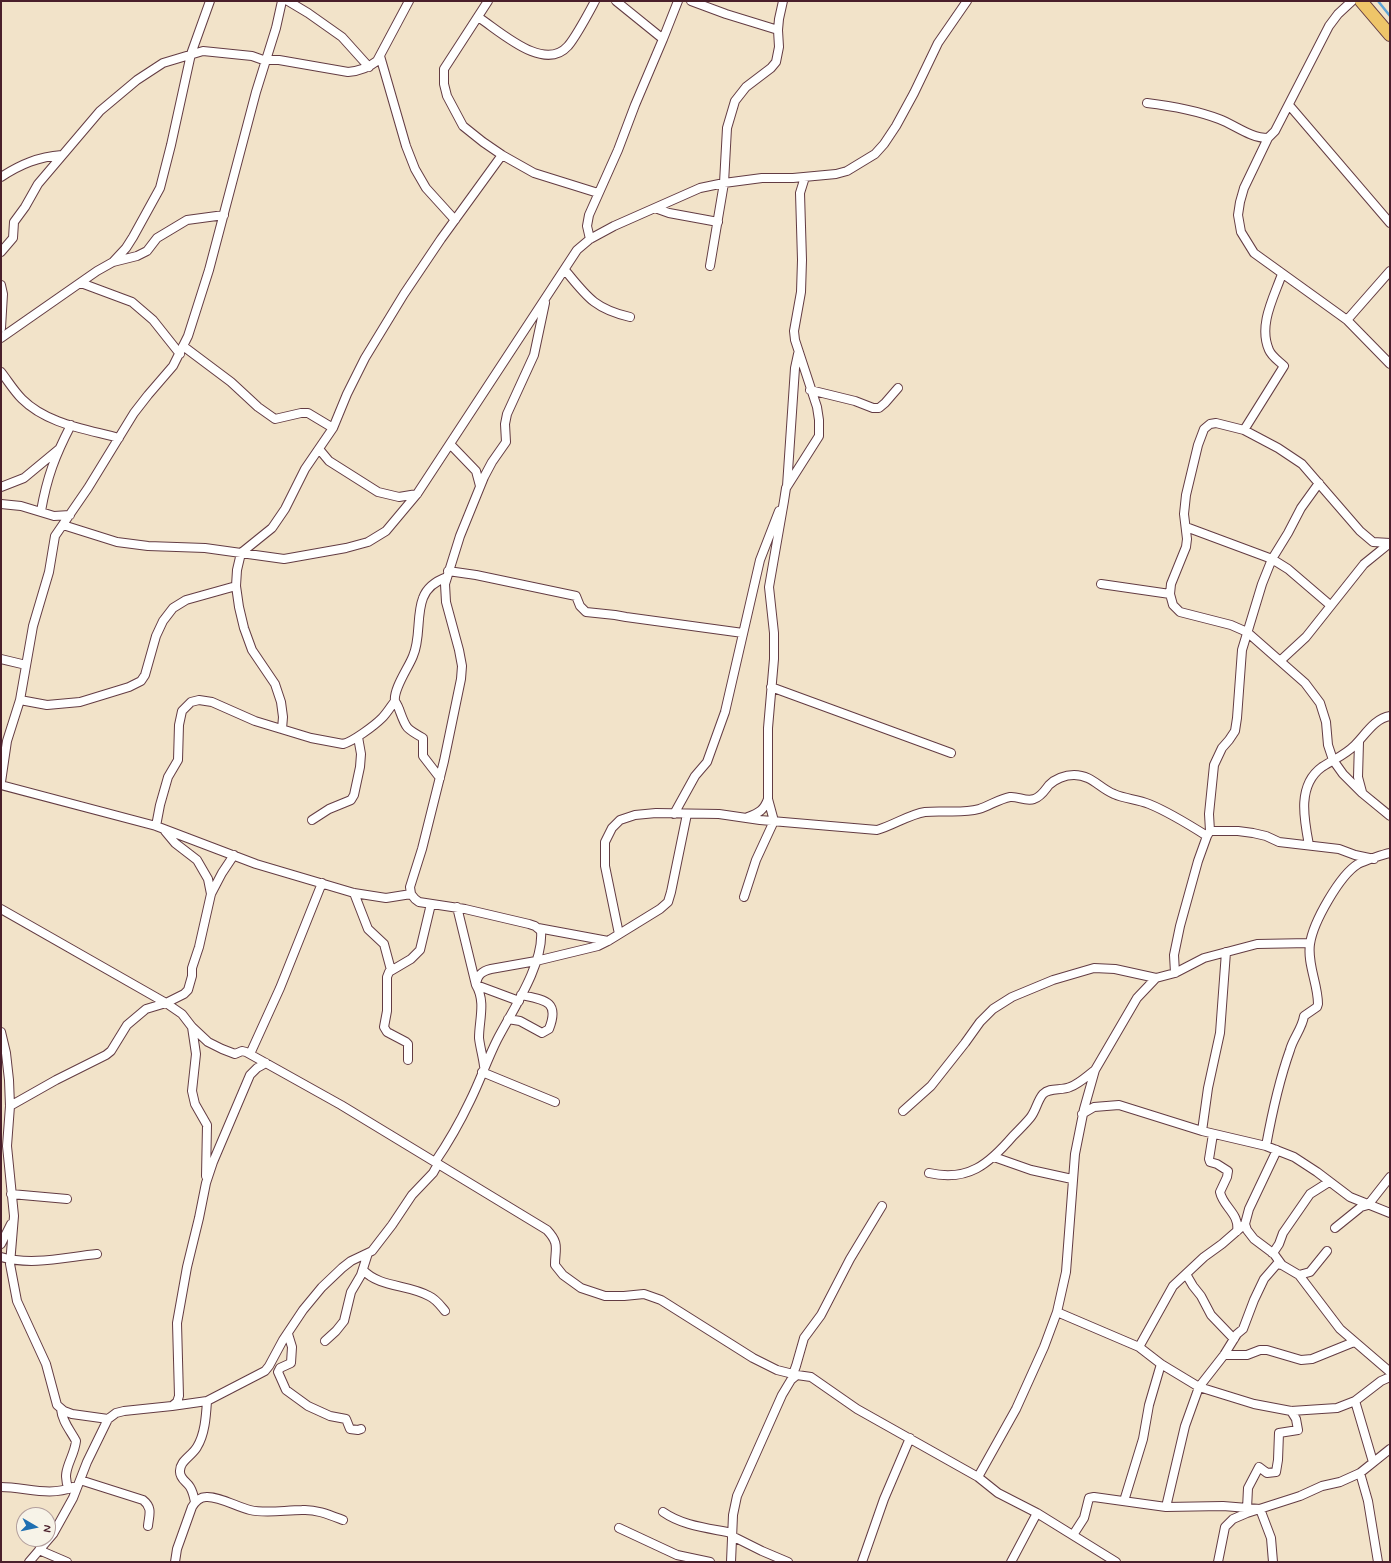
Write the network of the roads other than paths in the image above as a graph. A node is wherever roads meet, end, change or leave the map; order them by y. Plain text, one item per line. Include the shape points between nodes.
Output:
1 (210, 1) edge
2 (282, 1) edge
3 (288, 1) edge
4 (409, 1) edge
5 (488, 1) edge
6 (595, 1) edge
7 (616, 1) edge
8 (678, 1) edge
9 (692, 1) edge
10 (783, 1) edge
11 (967, 1) edge
12 (1352, 1) edge
13 (1361, 1) edge
14 (478, 16) junction
15 (778, 30) junction
16 (1390, 36) edge
17 (663, 39) junction
18 (191, 54) junction
19 (380, 56) junction
20 (266, 60) junction
21 (370, 67) junction
22 (1147, 103) dead end
23 (1289, 105) junction
24 (1283, 116) junction
25 (1296, 116) junction
26 (1268, 138) junction
27 (62, 155) junction
28 (502, 155) junction
29 (1, 167) edge
30 (4, 175) edge
31 (805, 177) junction
32 (793, 178) junction
33 (724, 183) junction
34 (598, 193) junction
35 (800, 193) junction
36 (655, 208) junction
37 (224, 215) junction
38 (455, 220) junction
39 (718, 222) junction
40 (1390, 223) edge
41 (590, 239) junction
42 (1, 252) edge
43 (113, 262) junction
44 (710, 266) dead end
45 (565, 270) junction
46 (1390, 271) edge
47 (1282, 274) junction
48 (80, 283) junction
49 (1, 285) edge
50 (545, 300) junction
51 (630, 317) dead end
52 (1347, 320) junction
53 (1, 328) edge
54 (1, 338) edge
55 (181, 350) junction
56 (799, 353) junction
57 (1390, 364) edge
58 (1, 372) edge
59 (898, 388) dead end
60 (810, 390) junction
61 (71, 425) junction
62 (333, 428) junction
63 (1244, 430) junction
64 (119, 438) junction
65 (450, 444) junction
66 (59, 448) junction
67 (318, 449) junction
68 (1319, 483) junction
69 (480, 486) junction
70 (1, 487) edge
71 (786, 488) junction
72 (417, 494) junction
73 (784, 501) junction
74 (1, 504) edge
75 (41, 511) junction
76 (70, 515) junction
77 (62, 525) junction
78 (1186, 527) junction
79 (1390, 543) edge
80 (241, 553) junction
81 (1272, 559) junction
82 (448, 574) junction
83 (1101, 584) dead end
84 (236, 586) junction
85 (1170, 594) junction
86 (1330, 606) junction
87 (1247, 632) junction
88 (743, 634) junction
89 (1, 659) edge
90 (1280, 661) junction
91 (26, 665) junction
92 (771, 687) junction
93 (20, 700) junction
94 (395, 701) junction
95 (1390, 716) edge
96 (282, 729) junction
97 (358, 737) junction
98 (1359, 742) junction
99 (952, 753) dead end
100 (1333, 760) junction
101 (1, 778) edge
102 (440, 778) junction
103 (1, 782) edge
104 (1, 786) edge
105 (1362, 793) junction
106 (768, 799) junction
107 (674, 814) junction
108 (688, 814) junction
109 (1390, 816) edge
110 (747, 817) junction
111 (312, 820) dead end
112 (774, 821) junction
113 (156, 826) junction
114 (165, 831) junction
115 (1209, 833) junction
116 (1309, 845) junction
117 (1390, 853) edge
118 (234, 855) junction
119 (1374, 859) junction
120 (322, 883) junction
121 (354, 893) junction
122 (212, 894) junction
123 (411, 894) junction
124 (744, 897) dead end
125 (431, 904) junction
126 (456, 907) junction
127 (1, 909) edge
128 (538, 928) junction
129 (561, 932) junction
130 (619, 934) junction
131 (608, 941) junction
132 (1310, 943) junction
133 (540, 945) junction
134 (1226, 952) junction
135 (536, 962) junction
136 (391, 970) junction
137 (1175, 973) junction
138 (1156, 978) junction
139 (476, 985) junction
140 (520, 998) junction
141 (166, 1003) junction
142 (508, 1019) junction
143 (192, 1026) junction
144 (1, 1032) edge
145 (250, 1054) junction
146 (408, 1060) dead end
147 (266, 1063) junction
148 (483, 1069) junction
149 (1095, 1070) junction
150 (555, 1102) dead end
151 (10, 1106) junction
152 (903, 1111) dead end
153 (1082, 1114) junction
154 (1202, 1131) junction
155 (1213, 1134) junction
156 (1266, 1146) junction
157 (1277, 1150) junction
158 (994, 1157) junction
159 (437, 1163) junction
160 (929, 1173) dead end
161 (1390, 1177) edge
162 (1072, 1179) junction
163 (1329, 1182) junction
164 (206, 1183) junction
165 (12, 1194) junction
166 (67, 1199) dead end
167 (1368, 1205) junction
168 (882, 1206) dead end
169 (1390, 1213) edge
170 (14, 1216) junction
171 (1245, 1224) junction
172 (1335, 1228) dead end
173 (1237, 1231) junction
174 (1, 1244) edge
175 (1327, 1251) dead end
176 (1272, 1252) junction
177 (368, 1253) junction
178 (97, 1254) dead end
179 (1, 1257) edge
180 (11, 1260) junction
181 (1282, 1265) junction
182 (363, 1270) junction
183 (1186, 1274) junction
184 (1299, 1275) junction
185 (445, 1311) dead end
186 (1057, 1312) junction
187 (288, 1334) junction
188 (1234, 1339) junction
189 (325, 1342) dead end
190 (1354, 1342) junction
191 (1139, 1347) junction
192 (1224, 1355) junction
193 (1161, 1364) junction
194 (1390, 1372) edge
195 (795, 1374) junction
196 (1390, 1377) edge
197 (1199, 1387) junction
198 (207, 1401) junction
199 (1355, 1401) junction
200 (172, 1406) junction
201 (60, 1409) junction
202 (1291, 1411) junction
203 (108, 1419) junction
204 (361, 1429) dead end
205 (910, 1438) junction
206 (1390, 1449) edge
207 (1373, 1462) junction
208 (1360, 1473) junction
209 (978, 1477) junction
210 (79, 1483) junction
211 (1, 1488) edge
212 (69, 1489) junction
213 (1124, 1501) junction
214 (195, 1502) junction
215 (1166, 1507) junction
216 (1247, 1509) junction
217 (1260, 1509) junction
218 (663, 1512) dead end
219 (1037, 1514) junction
220 (343, 1520) dead end
221 (148, 1526) dead end
222 (618, 1528) dead end
223 (732, 1535) junction
224 (1073, 1535) junction
225 (40, 1550) junction
226 (691, 1560) edge
227 (28, 1561) edge
228 (67, 1562) edge
229 (175, 1562) edge
230 (710, 1562) edge
231 (731, 1562) edge
232 (788, 1562) edge
233 (862, 1562) edge
234 (1012, 1562) edge
235 (1116, 1562) edge
236 (1218, 1562) edge
237 (1273, 1562) edge
238 (1378, 1562) edge

1 - 18 street
2 - 20 street
3 - 21 street via 342,37
4 - 19 street
5 - 14 street
6 - 14 street via 568,46 558,54 544,56 526,49
7 - 17 street
8 - 17 street
9 - 15 street
10 - 15 street
11 - 31 street via 938,43 896,126 875,154 847,171
12 - 23 street via 1329,26
13 - 16 main road
14 - 28 street via 444,69 444,84 447,96 463,126
15 - 33 street via 779,47 776,62 746,87 735,101 727,128
17 - 34 street
18 - 20 street via 202,51 224,52
18 - 27 street via 163,63 137,80 100,111
18 - 43 street via 160,188 133,237
19 - 21 street
19 - 38 street via 406,146 415,168 426,188
20 - 21 street via 348,72
20 - 37 street
22 - 26 street via 1185,108 1220,119 1256,136
23 - 24 street
23 - 25 street
24 - 25 street
24 - 26 street
25 - 40 street
26 - 47 street via 1244,188 1238,215 1241,232 1254,253
27 - 30 street via 44,157 18,166
27 - 42 street via 38,184 14,222 12,238
28 - 34 street via 534,173
28 - 38 street
29 - 30 street
31 - 32 street
31 - 35 street
32 - 33 street via 762,178
32 - 35 street
33 - 36 street via 700,188
33 - 39 street
34 - 41 street via 589,214
35 - 56 street via 801,292 794,331
36 - 39 street via 668,213
36 - 41 street
37 - 43 street via 188,220 157,238 147,251
37 - 55 street via 209,270
38 - 62 street via 404,294 365,358
39 - 44 street
41 - 45 street via 577,250
43 - 48 street
45 - 50 street
45 - 51 street via 592,301 611,312
46 - 52 street
47 - 52 street
47 - 63 street via 1265,324 1269,350 1284,366
48 - 54 street
48 - 55 street via 132,302
49 - 53 street
50 - 65 street
50 - 69 street via 534,355 507,414 506,442
52 - 57 street
55 - 62 street via 231,382 275,419 308,413
55 - 64 street via 173,366 148,395
56 - 60 street
56 - 71 street
58 - 61 street via 22,399 39,412
59 - 60 street via 878,408
60 - 71 street via 817,407 819,436
61 - 64 street
61 - 66 street
62 - 67 street
63 - 68 street via 1302,464
63 - 78 street via 1216,423 1204,429 1186,495
64 - 76 street
65 - 69 street via 476,471
65 - 72 street
66 - 70 street via 24,478
66 - 75 street via 45,487
67 - 72 street via 329,461 378,492 399,497
67 - 80 street via 272,528
68 - 79 street via 1372,542
68 - 81 street via 1300,508
69 - 82 street
71 - 73 street
72 - 80 street via 386,531 368,542 284,559
73 - 88 street via 760,560
73 - 92 street via 769,588 774,633
74 - 75 street
75 - 76 street via 54,516
76 - 77 street
77 - 80 street via 117,542
77 - 91 street via 55,536 49,572
78 - 81 street
78 - 85 street via 1186,547 1175,571
79 - 86 street via 1364,564
80 - 84 street
81 - 86 street via 1288,568
81 - 87 street
82 - 88 street via 476,575 576,596 586,612 615,614 626,618
82 - 94 street via 436,581 422,599 417,644
82 - 102 street via 445,584 446,602 462,672
83 - 85 street
84 - 93 street via 186,600 173,608 156,636 145,675 129,687 80,702 47,704
84 - 96 street via 244,628 252,650 276,684 283,717
85 - 87 street via 1173,605 1180,612 1231,625
86 - 90 street via 1306,637
87 - 90 street
87 - 115 street via 1242,650 1235,731 1222,748 1214,765
88 - 107 street via 725,712 708,762 695,776
89 - 91 street
90 - 100 street via 1305,683 1320,703
91 - 93 street
92 - 99 street
92 - 106 street
93 - 101 street via 7,741
94 - 97 street via 381,719
94 - 102 street via 405,726 423,738 423,756
95 - 98 street via 1385,716 1374,724
96 - 97 street via 339,744 347,744
96 - 113 street via 255,721 212,702 199,700 185,706 179,725 178,760 168,777
97 - 111 street via 361,761 354,795 351,800 329,809
98 - 100 street via 1340,758
98 - 105 street via 1358,777
100 - 105 street
100 - 116 street via 1313,775 1308,784 1304,821
101 - 103 street
102 - 123 street via 412,881
104 - 113 street
105 - 109 street
106 - 110 street via 760,812
106 - 112 street
107 - 108 street
107 - 130 street via 656,812 635,815 620,820 612,828 606,842 605,866
108 - 110 street
108 - 130 street via 668,902
110 - 112 street
112 - 115 street via 876,830 924,812 955,813 979,809 1010,797 1035,799 1050,783 1059,778 1082,775 1096,781 1112,794 1138,800
112 - 124 street via 756,860
113 - 114 street
114 - 118 street
114 - 122 street via 175,843 197,860 208,879
115 - 116 street via 1245,832 1266,836 1279,842
115 - 137 street via 1198,860 1180,926 1174,955
116 - 119 street via 1339,849
117 - 119 street
118 - 120 street
118 - 122 street
119 - 132 street via 1358,864 1334,890 1326,902
120 - 121 street
120 - 145 street via 280,988
121 - 123 street via 386,898
121 - 136 street via 368,930 384,944
122 - 141 street via 188,990
123 - 125 street via 419,902
125 - 126 street
125 - 136 street via 420,950 411,959
126 - 128 street
126 - 139 street
127 - 141 street
128 - 129 street
128 - 133 street via 542,938
129 - 131 street
129 - 133 street via 550,935
130 - 131 street
131 - 135 street
132 - 134 street via 1257,944
132 - 156 street via 1318,1004 1304,1016 1303,1025 1291,1045 1277,1090
133 - 135 street
134 - 137 street via 1204,958
134 - 154 street via 1220,1033
135 - 139 street via 485,970 478,976
135 - 140 street
136 - 146 street via 387,977 384,1028 408,1044
137 - 138 street
138 - 149 street via 1137,998
138 - 152 street via 1094,968 1053,980 1012,997 993,1009 980,1022 931,1086
139 - 140 street
139 - 148 street via 482,1004 479,1040
140 - 142 street
140 - 142 street via 541,1000 551,1005 553,1017 549,1029 542,1033 520,1021
141 - 143 street via 182,1014
141 - 151 street via 146,1009 127,1025 106,1056
142 - 148 street
143 - 145 street via 208,1042 222,1049 237,1054 244,1051
143 - 164 street via 196,1054 192,1091 195,1104 207,1125
144 - 151 street via 6,1053
145 - 147 street
147 - 159 street
147 - 164 street via 250,1075 220,1142
148 - 150 street
148 - 159 street via 466,1110
149 - 153 street
149 - 158 street via 1071,1087 1044,1092 1030,1118
151 - 165 street via 7,1146
153 - 154 street via 1094,1107 1119,1105
153 - 162 street
154 - 155 street
155 - 156 street
155 - 173 street via 1209,1159 1210,1162 1228,1171 1220,1192 1222,1200 1238,1221
156 - 157 street
157 - 163 street via 1294,1157
157 - 171 street via 1252,1202
158 - 160 street via 978,1168 952,1176
158 - 162 street via 1031,1170
159 - 177 street via 433,1173 412,1195 380,1242
159 - 195 street via 547,1230 556,1244 555,1265 580,1288 605,1296 644,1294 661,1300 753,1358 778,1370
161 - 167 street
162 - 186 street via 1066,1272
163 - 167 street via 1350,1197
163 - 176 street via 1310,1194 1282,1233 1279,1244
164 - 200 street via 178,1312 179,1396
165 - 166 street
165 - 170 street
167 - 169 street
167 - 172 street via 1361,1207
168 - 195 street via 850,1259 821,1316 804,1338
170 - 174 street
170 - 180 street
171 - 173 street
171 - 176 street via 1250,1234
173 - 183 street
175 - 184 street via 1310,1272
176 - 181 street
177 - 182 street
177 - 187 street via 347,1264 322,1288 303,1310
178 - 180 street via 47,1260
179 - 180 street
180 - 201 street via 17,1301 46,1364
181 - 184 street
181 - 188 street via 1277,1264 1264,1279 1245,1324
182 - 185 street via 381,1281 412,1288 429,1296
182 - 189 street via 350,1292 344,1320
183 - 188 street via 1211,1314
183 - 191 street via 1173,1286
184 - 190 street via 1340,1329
186 - 191 street
186 - 209 street via 1016,1409
187 - 198 street via 265,1371
187 - 204 street via 292,1347 291,1363 280,1368 278,1372 286,1390 319,1412 346,1419 350,1429
188 - 192 street
190 - 192 street via 1312,1359 1301,1360 1267,1350 1247,1355
190 - 194 street
191 - 193 street
192 - 197 street
193 - 197 street
193 - 213 street via 1149,1405 1143,1439
195 - 205 street via 811,1378 857,1409
195 - 223 street via 782,1395 737,1496
196 - 199 street
197 - 202 street via 1254,1404
197 - 215 street via 1185,1426
198 - 200 street
198 - 214 street via 202,1435 197,1447 181,1465 180,1472 181,1477 190,1486
199 - 202 street via 1337,1408
199 - 207 street
200 - 203 street via 124,1411
201 - 203 street via 72,1414
201 - 212 street via 64,1422 76,1441 66,1472 65,1480
202 - 216 street via 1296,1418 1298,1430 1279,1433 1276,1472 1267,1473 1259,1467 1248,1488
203 - 210 street
205 - 209 street
205 - 233 street via 884,1499
206 - 207 street
207 - 208 street
208 - 217 street
208 - 238 street via 1368,1501
209 - 219 street via 998,1492
210 - 212 street
210 - 221 street via 143,1500 150,1508
210 - 225 street via 53,1534
211 - 212 street via 58,1492
213 - 215 street
213 - 224 street via 1089,1498 1084,1518
214 - 220 street via 212,1497 252,1510 313,1510
214 - 229 street via 177,1549
215 - 216 street via 1224,1506
216 - 217 street
217 - 236 street via 1233,1519 1225,1527
217 - 237 street via 1271,1538
218 - 223 street via 688,1524
219 - 224 street
219 - 234 street
222 - 226 street
223 - 231 street
223 - 232 street
224 - 235 street
225 - 227 street
225 - 228 street
226 - 230 street

